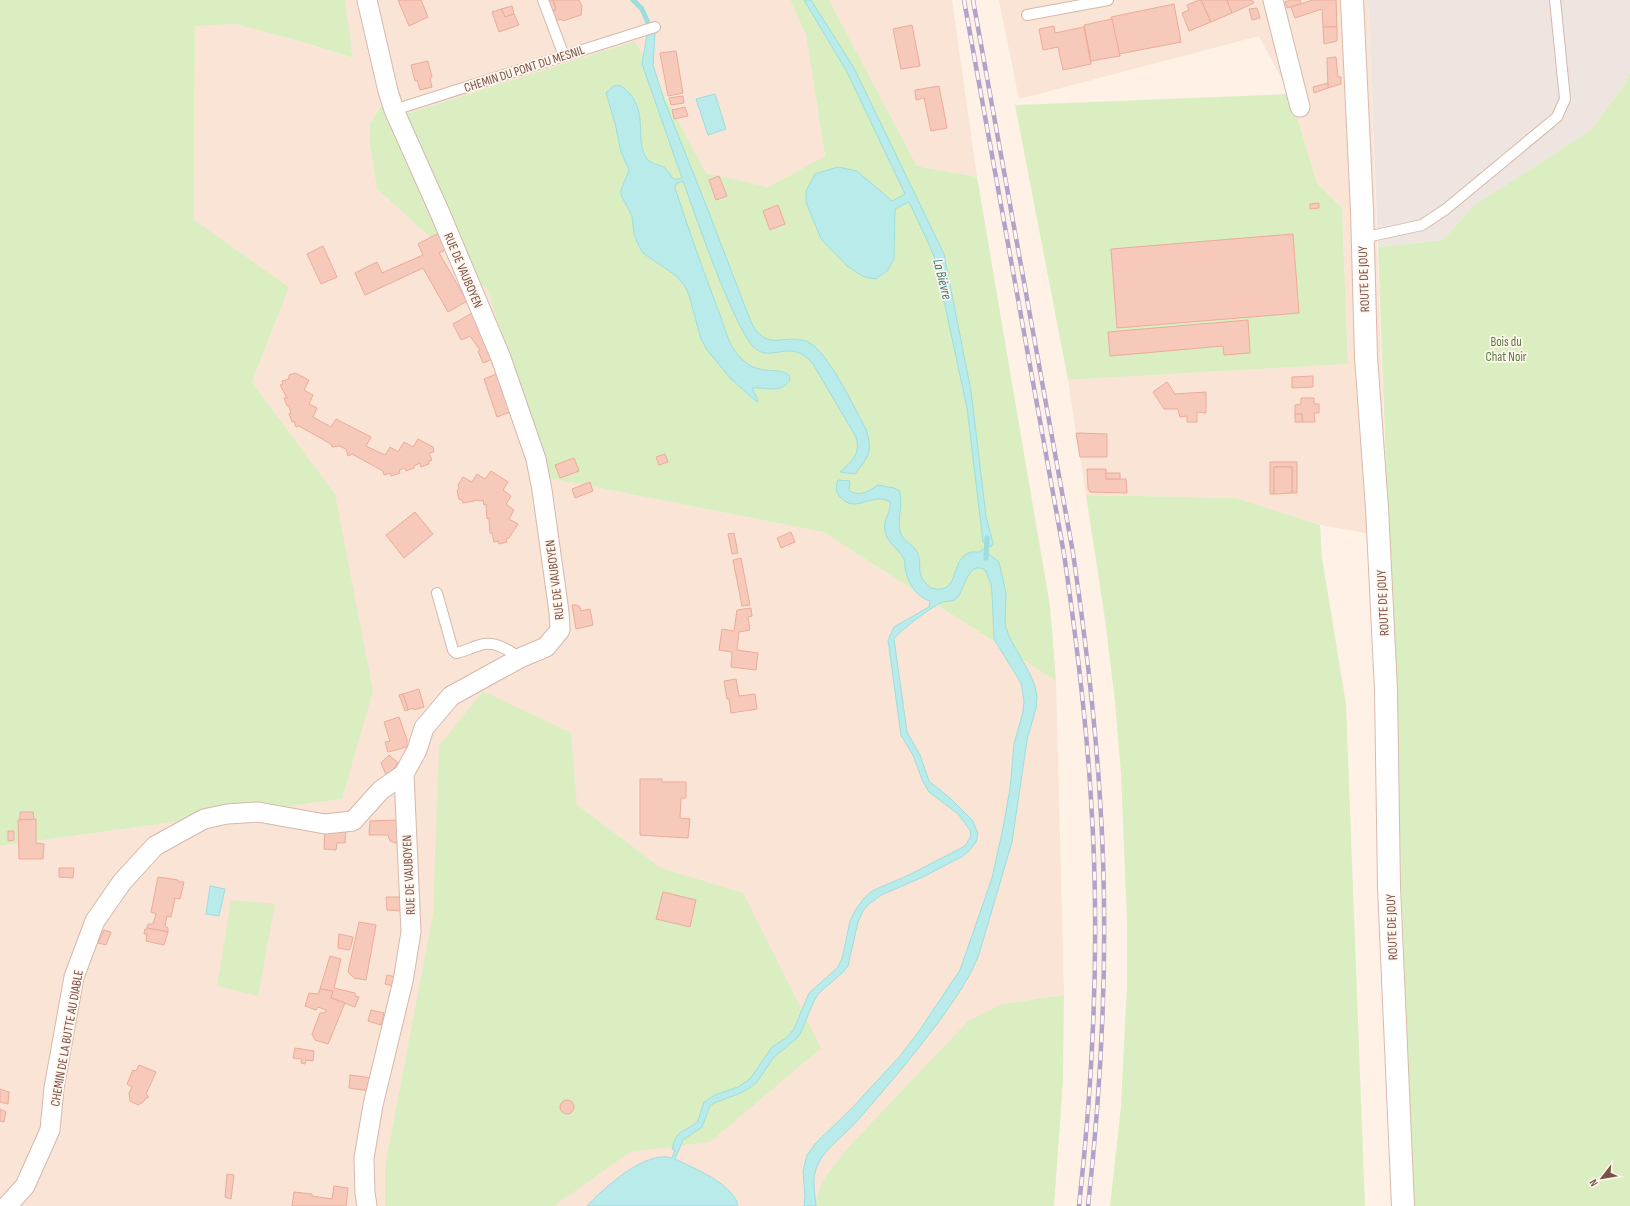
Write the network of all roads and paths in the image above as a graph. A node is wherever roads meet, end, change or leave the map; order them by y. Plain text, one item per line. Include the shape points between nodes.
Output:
1 (367, 0) edge
2 (543, 0) edge
3 (1108, 0) edge
4 (1273, 0) edge
5 (1352, 0) edge
6 (1555, 0) edge
7 (1027, 15) dead end
8 (651, 28) dead end
9 (564, 56) junction
10 (1300, 107) dead end
11 (394, 110) junction
12 (1362, 238) junction
13 (437, 593) dead end
14 (520, 658) junction
15 (404, 774) junction
16 (6, 1206) edge
17 (367, 1206) edge
18 (1403, 1206) edge

1 - 11 street, RUE DE VAUBOYEN
2 - 9 lane
3 - 7 lane
4 - 10 street
5 - 12 main road, ROUTE DE JOUY
6 - 12 lane via 1566,99 1557,117 1446,209 1422,225
8 - 9 lane, CHEMIN DU PONT DU MESNIL
9 - 11 lane, CHEMIN DU PONT DU MESNIL
11 - 14 street, RUE DE VAUBOYEN via 501,358 536,459 560,630 546,646
12 - 18 main road, ROUTE DE JOUY via 1366,357 1386,690 1389,887
13 - 14 lane via 456,653 485,644 508,650
14 - 15 street, RUE DE VAUBOYEN via 451,696 424,728 417,750
15 - 16 street, CHEMIN DE LA BUTTE AU DIABLE via 381,790 353,821 325,824 258,812 227,814 204,819 150,851 122,882 95,921 74,977 54,1088 50,1130 25,1186
15 - 17 street, RUE DE VAUBOYEN via 411,932 364,1158

